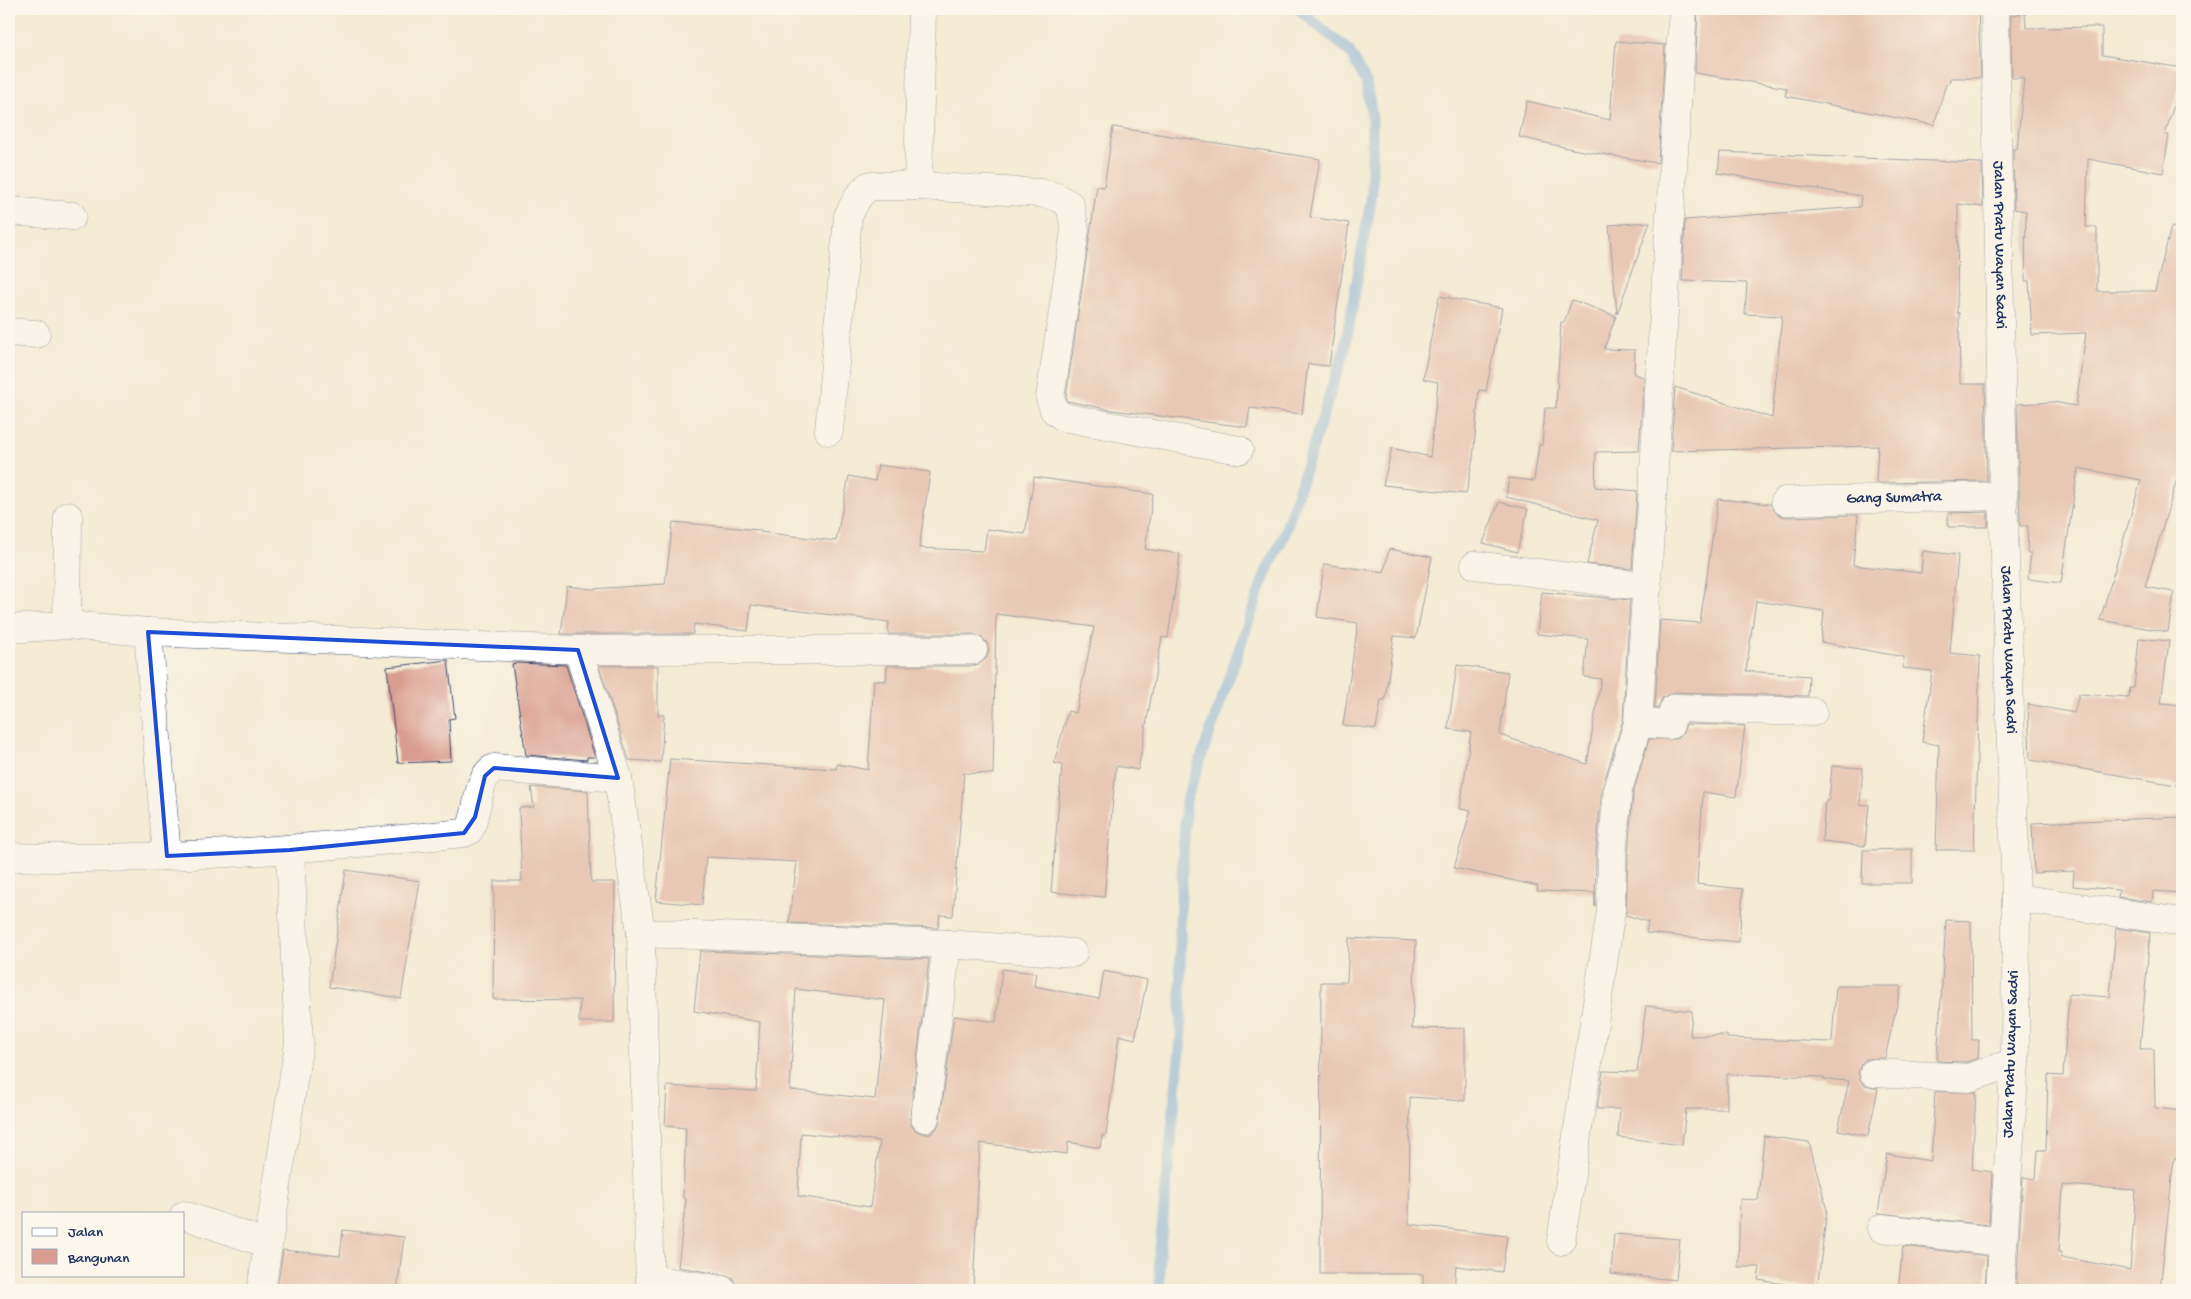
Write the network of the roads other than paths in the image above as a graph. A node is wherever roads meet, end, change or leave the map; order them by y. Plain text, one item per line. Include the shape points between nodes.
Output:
1 (922, 9) edge
2 (1683, 9) edge
3 (1995, 9) edge
4 (918, 186) junction
5 (9, 211) edge
6 (72, 216) dead end
7 (9, 332) edge
8 (36, 334) dead end
9 (829, 431) dead end
10 (1239, 450) dead end
11 (2003, 496) junction
12 (1785, 501) dead end
13 (68, 516) dead end
14 (1475, 566) dead end
15 (1648, 587) junction
16 (67, 625) junction
17 (9, 629) edge
18 (148, 632) junction
19 (578, 650) junction
20 (972, 650) dead end
21 (1813, 712) dead end
22 (1638, 723) junction
23 (618, 778) junction
24 (290, 850) junction
25 (168, 856) junction
26 (9, 857) edge
27 (2016, 898) junction
28 (2182, 922) edge
29 (641, 933) junction
30 (947, 944) junction
31 (1073, 953) dead end
32 (2015, 1062) junction
33 (1874, 1072) dead end
34 (924, 1118) dead end
35 (185, 1215) edge
36 (1881, 1228) dead end
37 (1561, 1241) dead end
38 (2003, 1242) junction
39 (268, 1244) junction
40 (650, 1285) edge
41 (261, 1290) edge
42 (723, 1290) edge
43 (2000, 1290) edge

1 - 4 street
2 - 15 street
3 - 11 street, Jalan Pratu Wayan Sadri
4 - 9 street via 868,186 848,216
4 - 10 street via 1040,193 1057,197 1070,205 1075,230 1050,398 1054,410 1063,417
5 - 6 street
7 - 8 street
11 - 12 street, Gang Sumatra
11 - 27 street, Jalan Pratu Wayan Sadri
13 - 16 street
14 - 15 street
15 - 22 street
16 - 17 street
16 - 18 street
18 - 19 street
18 - 25 street
19 - 20 street
19 - 23 street
21 - 22 street via 1674,708 1670,724
22 - 37 street via 1618,790 1611,911
23 - 24 street via 494,768 484,776 469,831
23 - 29 street
24 - 25 street
24 - 39 street via 299,1043
25 - 26 street
27 - 28 street
27 - 32 street, Jalan Pratu Wayan Sadri
29 - 30 street
29 - 40 street
30 - 31 street
30 - 34 street
32 - 33 street via 1969,1078
32 - 38 street, Jalan Pratu Wayan Sadri
35 - 39 street
36 - 38 street
38 - 43 street, Jalan Pratu Wayan Sadri
39 - 41 street
40 - 42 street

